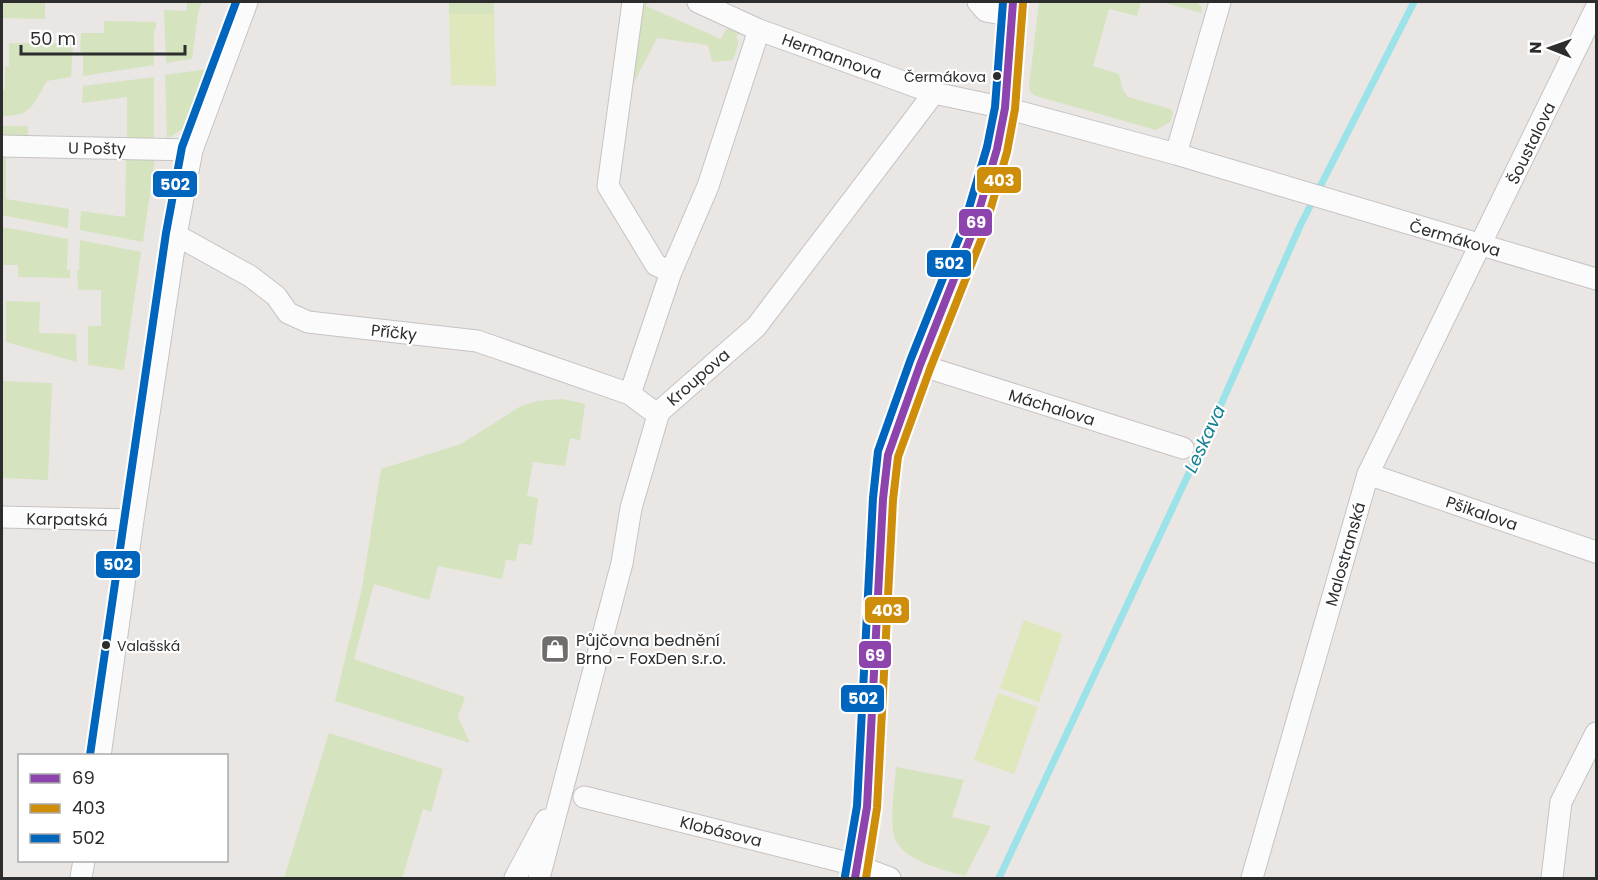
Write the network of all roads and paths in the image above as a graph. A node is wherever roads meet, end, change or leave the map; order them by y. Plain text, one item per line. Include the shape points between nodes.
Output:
1 (246, 2) edge
2 (633, 2) edge
3 (698, 2) edge
4 (978, 2) edge
5 (1220, 2) edge
6 (1596, 8) edge
7 (1013, 9) edge
8 (759, 30) junction
9 (934, 93) junction
10 (1005, 108) junction
11 (2, 146) edge
12 (192, 150) junction
13 (1176, 154) junction
14 (176, 236) junction
15 (1481, 246) junction
16 (671, 272) junction
17 (1596, 279) edge
18 (920, 365) junction
19 (630, 394) junction
20 (659, 412) junction
21 (1184, 448) dead end
22 (1368, 474) junction
23 (2, 518) edge
24 (133, 520) junction
25 (1596, 552) edge
26 (1596, 733) edge
27 (99, 754) edge
28 (561, 790) junction
29 (584, 797) dead end
30 (84, 862) edge
31 (857, 872) edge
32 (81, 879) edge
33 (515, 879) edge
34 (539, 879) edge
35 (890, 879) edge
36 (1252, 879) edge
37 (1552, 879) edge

1 - 12 street
2 - 16 street via 608,186 656,265
3 - 8 street, Hermannova
4 - 7 street via 986,11
5 - 13 street
6 - 15 street, Šoustalova
7 - 10 street
8 - 9 street, Hermannova
8 - 16 street via 708,186
9 - 10 street, Hermannova
9 - 20 street, Kroupova via 756,327
10 - 13 street, Čermákova
10 - 18 street via 973,231
11 - 12 street, U Pošty
12 - 14 street
13 - 15 street, Čermákova
14 - 19 street, Příčky via 250,276 276,296 288,313 308,322 477,341
14 - 24 street
15 - 17 street, Čermákova
15 - 22 street, Malostranská
16 - 19 street
18 - 21 street, Máchalova
18 - 31 street via 888,455 867,807
19 - 20 street, Příčky
20 - 28 street, Kroupova via 631,508 622,563
22 - 25 street, Pšikalova
22 - 36 street, Malostranská
23 - 24 street, Karpatská
24 - 27 street
26 - 37 street via 1561,802
28 - 33 street, Kroupova
28 - 34 street, Kroupova
29 - 31 street, Klobásova
30 - 32 street
31 - 35 street, Klobásova

